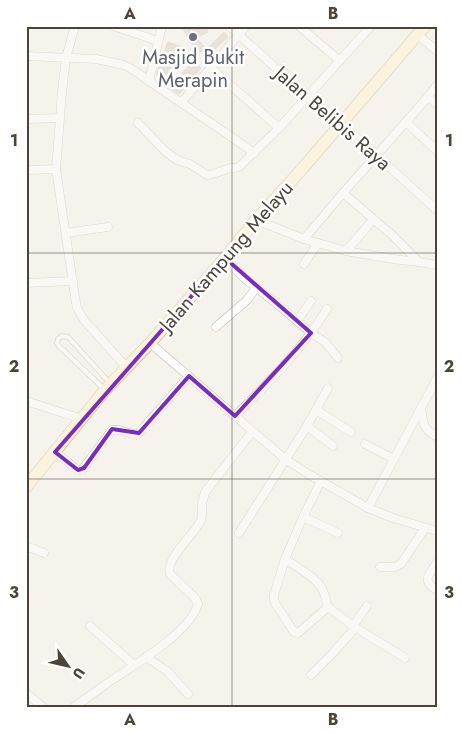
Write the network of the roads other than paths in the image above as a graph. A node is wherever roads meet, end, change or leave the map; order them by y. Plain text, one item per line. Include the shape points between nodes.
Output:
1 (75, 26) edge
2 (114, 26) edge
3 (162, 26) edge
4 (229, 26) edge
5 (246, 26) edge
6 (299, 26) edge
7 (371, 26) edge
8 (422, 30) edge
9 (239, 35) junction
10 (158, 41) junction
11 (437, 51) edge
12 (26, 56) edge
13 (66, 58) junction
14 (340, 60) junction
15 (211, 68) junction
16 (149, 81) junction
17 (437, 85) edge
18 (308, 97) junction
19 (428, 97) junction
20 (180, 103) junction
21 (437, 104) edge
22 (59, 118) junction
23 (26, 119) edge
24 (406, 122) junction
25 (138, 123) dead end
26 (341, 124) junction
27 (279, 128) junction
28 (437, 151) edge
29 (254, 153) junction
30 (376, 155) junction
31 (56, 169) junction
32 (26, 170) edge
33 (343, 192) junction
34 (437, 210) edge
35 (256, 220) junction
36 (373, 220) junction
37 (108, 227) dead end
38 (66, 233) junction
39 (304, 239) junction
40 (318, 243) junction
41 (346, 251) junction
42 (225, 258) junction
43 (419, 262) junction
44 (436, 263) edge
45 (304, 264) dead end
46 (73, 281) junction
47 (26, 283) edge
48 (256, 288) junction
49 (311, 300) dead end
50 (327, 309) dead end
51 (297, 321) junction
52 (216, 327) dead end
53 (311, 333) junction
54 (150, 343) junction
55 (338, 358) dead end
56 (127, 368) junction
57 (189, 376) junction
58 (437, 378) edge
59 (108, 387) junction
60 (328, 388) dead end
61 (26, 401) edge
62 (421, 408) junction
63 (316, 410) junction
64 (235, 416) junction
65 (82, 419) junction
66 (307, 426) junction
67 (252, 432) junction
68 (351, 432) dead end
69 (437, 436) edge
70 (365, 444) dead end
71 (333, 446) dead end
72 (55, 452) junction
73 (285, 459) junction
74 (394, 459) junction
75 (321, 481) junction
76 (26, 486) edge
77 (368, 508) junction
78 (303, 517) junction
79 (424, 528) junction
80 (437, 531) edge
81 (239, 533) dead end
82 (338, 533) dead end
83 (26, 546) edge
84 (44, 553) dead end
85 (285, 559) junction
86 (437, 562) edge
87 (380, 567) dead end
88 (435, 589) dead end
89 (367, 606) dead end
90 (328, 607) junction
91 (90, 626) dead end
92 (354, 627) junction
93 (146, 657) junction
94 (405, 658) dead end
95 (134, 665) junction
96 (311, 675) dead end
97 (26, 693) edge
98 (188, 694) dead end
99 (43, 707) edge
100 (74, 707) edge

1 - 13 street
2 - 10 street
3 - 10 street
4 - 9 street, Jalan Belibis Raya
5 - 9 street
6 - 14 street
7 - 14 street
8 - 11 street
8 - 26 main road, Jalan Kampung Melayu
9 - 15 street
9 - 18 street, Jalan Belibis Raya
10 - 16 street
12 - 13 street
13 - 16 street via 124,65
13 - 22 street
14 - 18 street
15 - 20 street
15 - 27 street
16 - 20 street
17 - 19 street
18 - 26 street, Jalan Belibis Raya
18 - 27 street
19 - 21 street
19 - 24 street
20 - 29 street
22 - 23 street
22 - 31 street
24 - 28 street
24 - 30 street
25 - 29 street via 166,152 207,175 239,167
26 - 30 street, Jalan Belibis Raya
26 - 35 main road, Jalan Kampung Melayu
27 - 29 street
30 - 33 street
30 - 34 street, Jalan Belibis Raya
31 - 32 street
31 - 38 street
33 - 36 street
33 - 39 street
35 - 39 street
35 - 42 main road, Jalan Kampung Melayu
36 - 41 street
36 - 43 street
37 - 38 street
38 - 46 street
39 - 40 street
40 - 41 street
40 - 45 street
41 - 43 street
42 - 48 street
42 - 54 main road, Jalan Kampung Melayu
43 - 44 street
46 - 47 street
46 - 56 street via 77,308 84,320
48 - 51 street
48 - 52 street
49 - 51 street
50 - 53 street
51 - 53 street
53 - 55 street via 326,342
53 - 64 street
54 - 56 main road, Jalan Kampung Melayu
54 - 57 street
56 - 59 main road, Jalan Kampung Melayu
57 - 64 street
57 - 72 street via 137,435 112,430 82,470
58 - 62 street
59 - 59 lane via 68,337 58,339 59,346
59 - 65 main road, Jalan Kampung Melayu
60 - 63 street
61 - 65 street
62 - 69 street via 425,427
62 - 74 street
63 - 66 street
63 - 68 street
64 - 67 street
65 - 72 main road, Jalan Kampung Melayu
66 - 71 street
66 - 73 street
67 - 73 street
67 - 93 street via 205,492 202,518 169,565 170,574 196,598 197,609 178,632
70 - 74 street
72 - 76 main road, Jalan Kampung Melayu
73 - 75 street
73 - 81 street
74 - 77 street
75 - 77 street
75 - 78 street
77 - 79 street
78 - 82 street
78 - 85 street
79 - 80 street
79 - 87 street via 401,564
83 - 84 street
85 - 90 street via 320,586
85 - 90 street via 274,599 294,632 298,633
86 - 88 street via 427,581
89 - 92 street
90 - 92 street
91 - 95 street
92 - 94 street
92 - 96 street
93 - 95 street
93 - 98 street via 167,671
95 - 100 street
97 - 99 street

